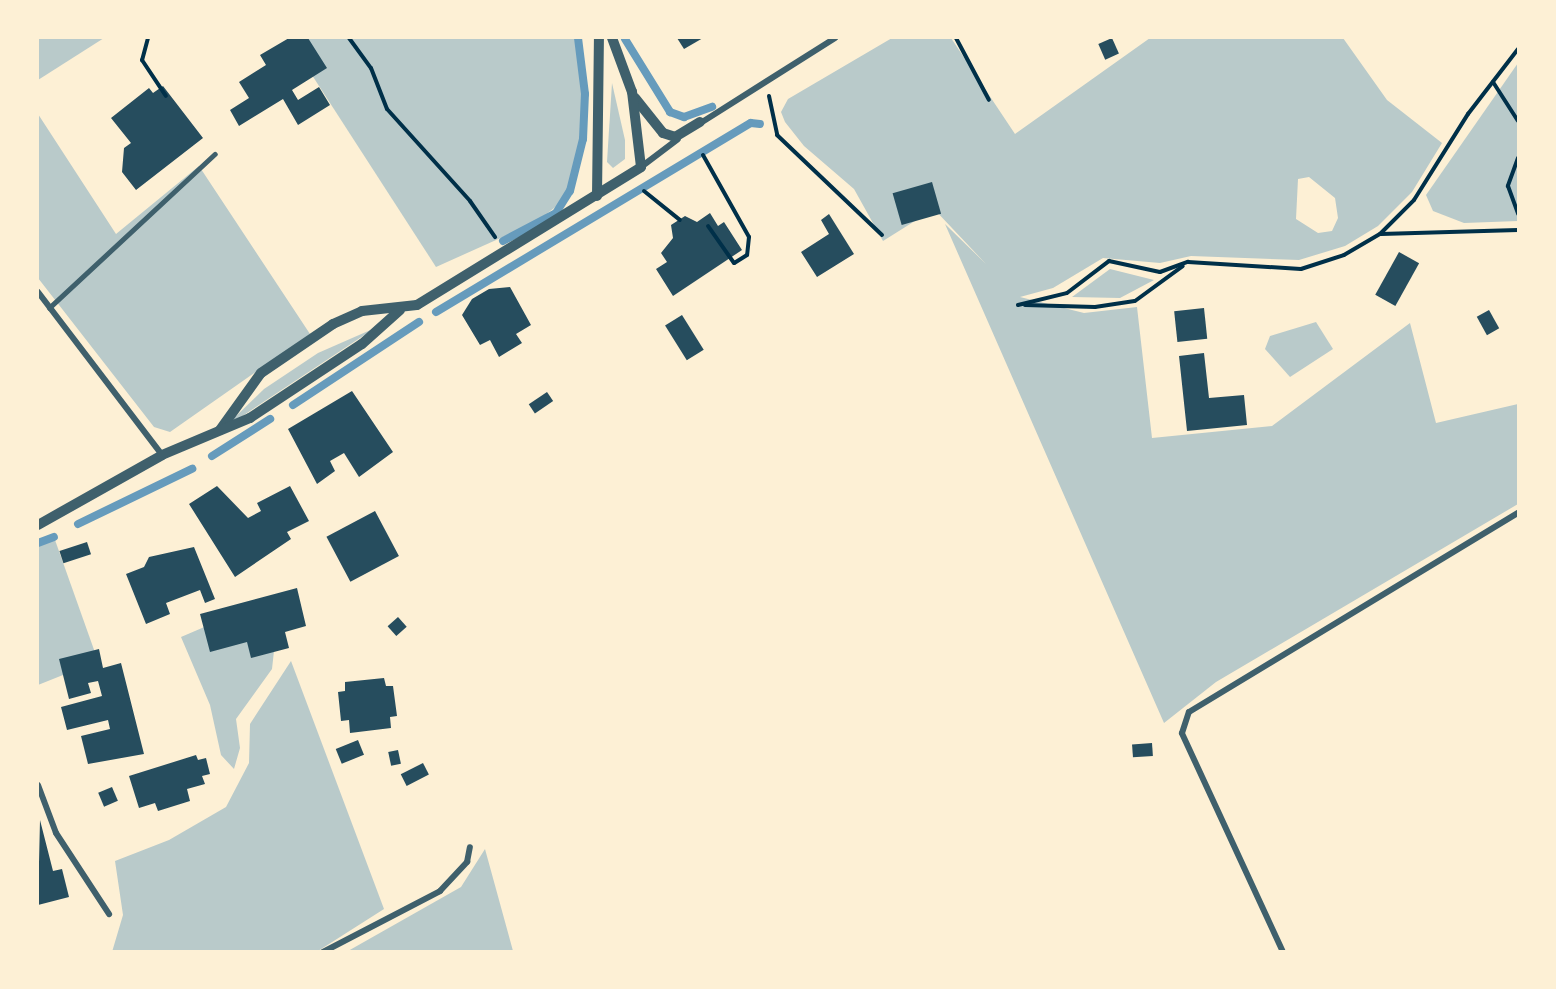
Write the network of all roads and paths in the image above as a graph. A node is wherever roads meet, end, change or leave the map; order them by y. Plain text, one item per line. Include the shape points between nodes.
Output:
1 (148, 38) edge
2 (349, 38) edge
3 (599, 38) edge
4 (612, 38) edge
5 (835, 38) edge
6 (956, 38) edge
7 (1518, 49) edge
8 (766, 81) junction
9 (1493, 82) junction
10 (632, 92) junction
11 (166, 96) dead end
12 (989, 100) dead end
13 (1518, 121) edge
14 (700, 122) junction
15 (215, 154) dead end
16 (703, 155) dead end
17 (1518, 158) edge
18 (641, 167) junction
19 (644, 191) dead end
20 (597, 196) junction
21 (1518, 214) edge
22 (680, 219) dead end
23 (708, 226) dead end
24 (1518, 230) edge
25 (1511, 231) junction
26 (1380, 234) junction
27 (882, 235) dead end
28 (1518, 235) edge
29 (504, 250) junction
30 (1188, 262) junction
31 (38, 292) edge
32 (49, 308) junction
33 (400, 310) junction
34 (220, 430) junction
35 (162, 455) junction
36 (1518, 513) edge
37 (38, 525) edge
38 (38, 785) edge
39 (470, 847) dead end
40 (109, 914) dead end
41 (323, 951) edge
42 (1283, 951) edge

1 - 11 path via 142,60
2 - 29 path via 371,68 387,109 470,201
3 - 20 street
4 - 10 street
5 - 8 street
6 - 12 path
7 - 9 path
8 - 14 street
8 - 27 path via 777,135
9 - 13 path
9 - 26 path via 1414,200
10 - 14 street via 650,124 663,133 675,137
10 - 18 street
14 - 18 street
15 - 32 lane
16 - 23 path via 749,237 747,255 734,263
17 - 21 path via 1508,186
18 - 20 street
19 - 22 path
20 - 29 street
24 - 25 path
25 - 26 path
25 - 28 path
26 - 30 path via 1344,255 1301,269
29 - 33 street
30 - 30 path via 1160,272 1109,261 1067,293 1018,305 1095,307 1135,301
31 - 32 street
32 - 35 street
33 - 34 street via 334,364 250,418
33 - 34 street via 362,311 304,343 261,373
34 - 35 street
35 - 37 street
36 - 42 street via 1189,712 1182,733
38 - 40 street via 56,833
39 - 41 street via 467,862 440,891

